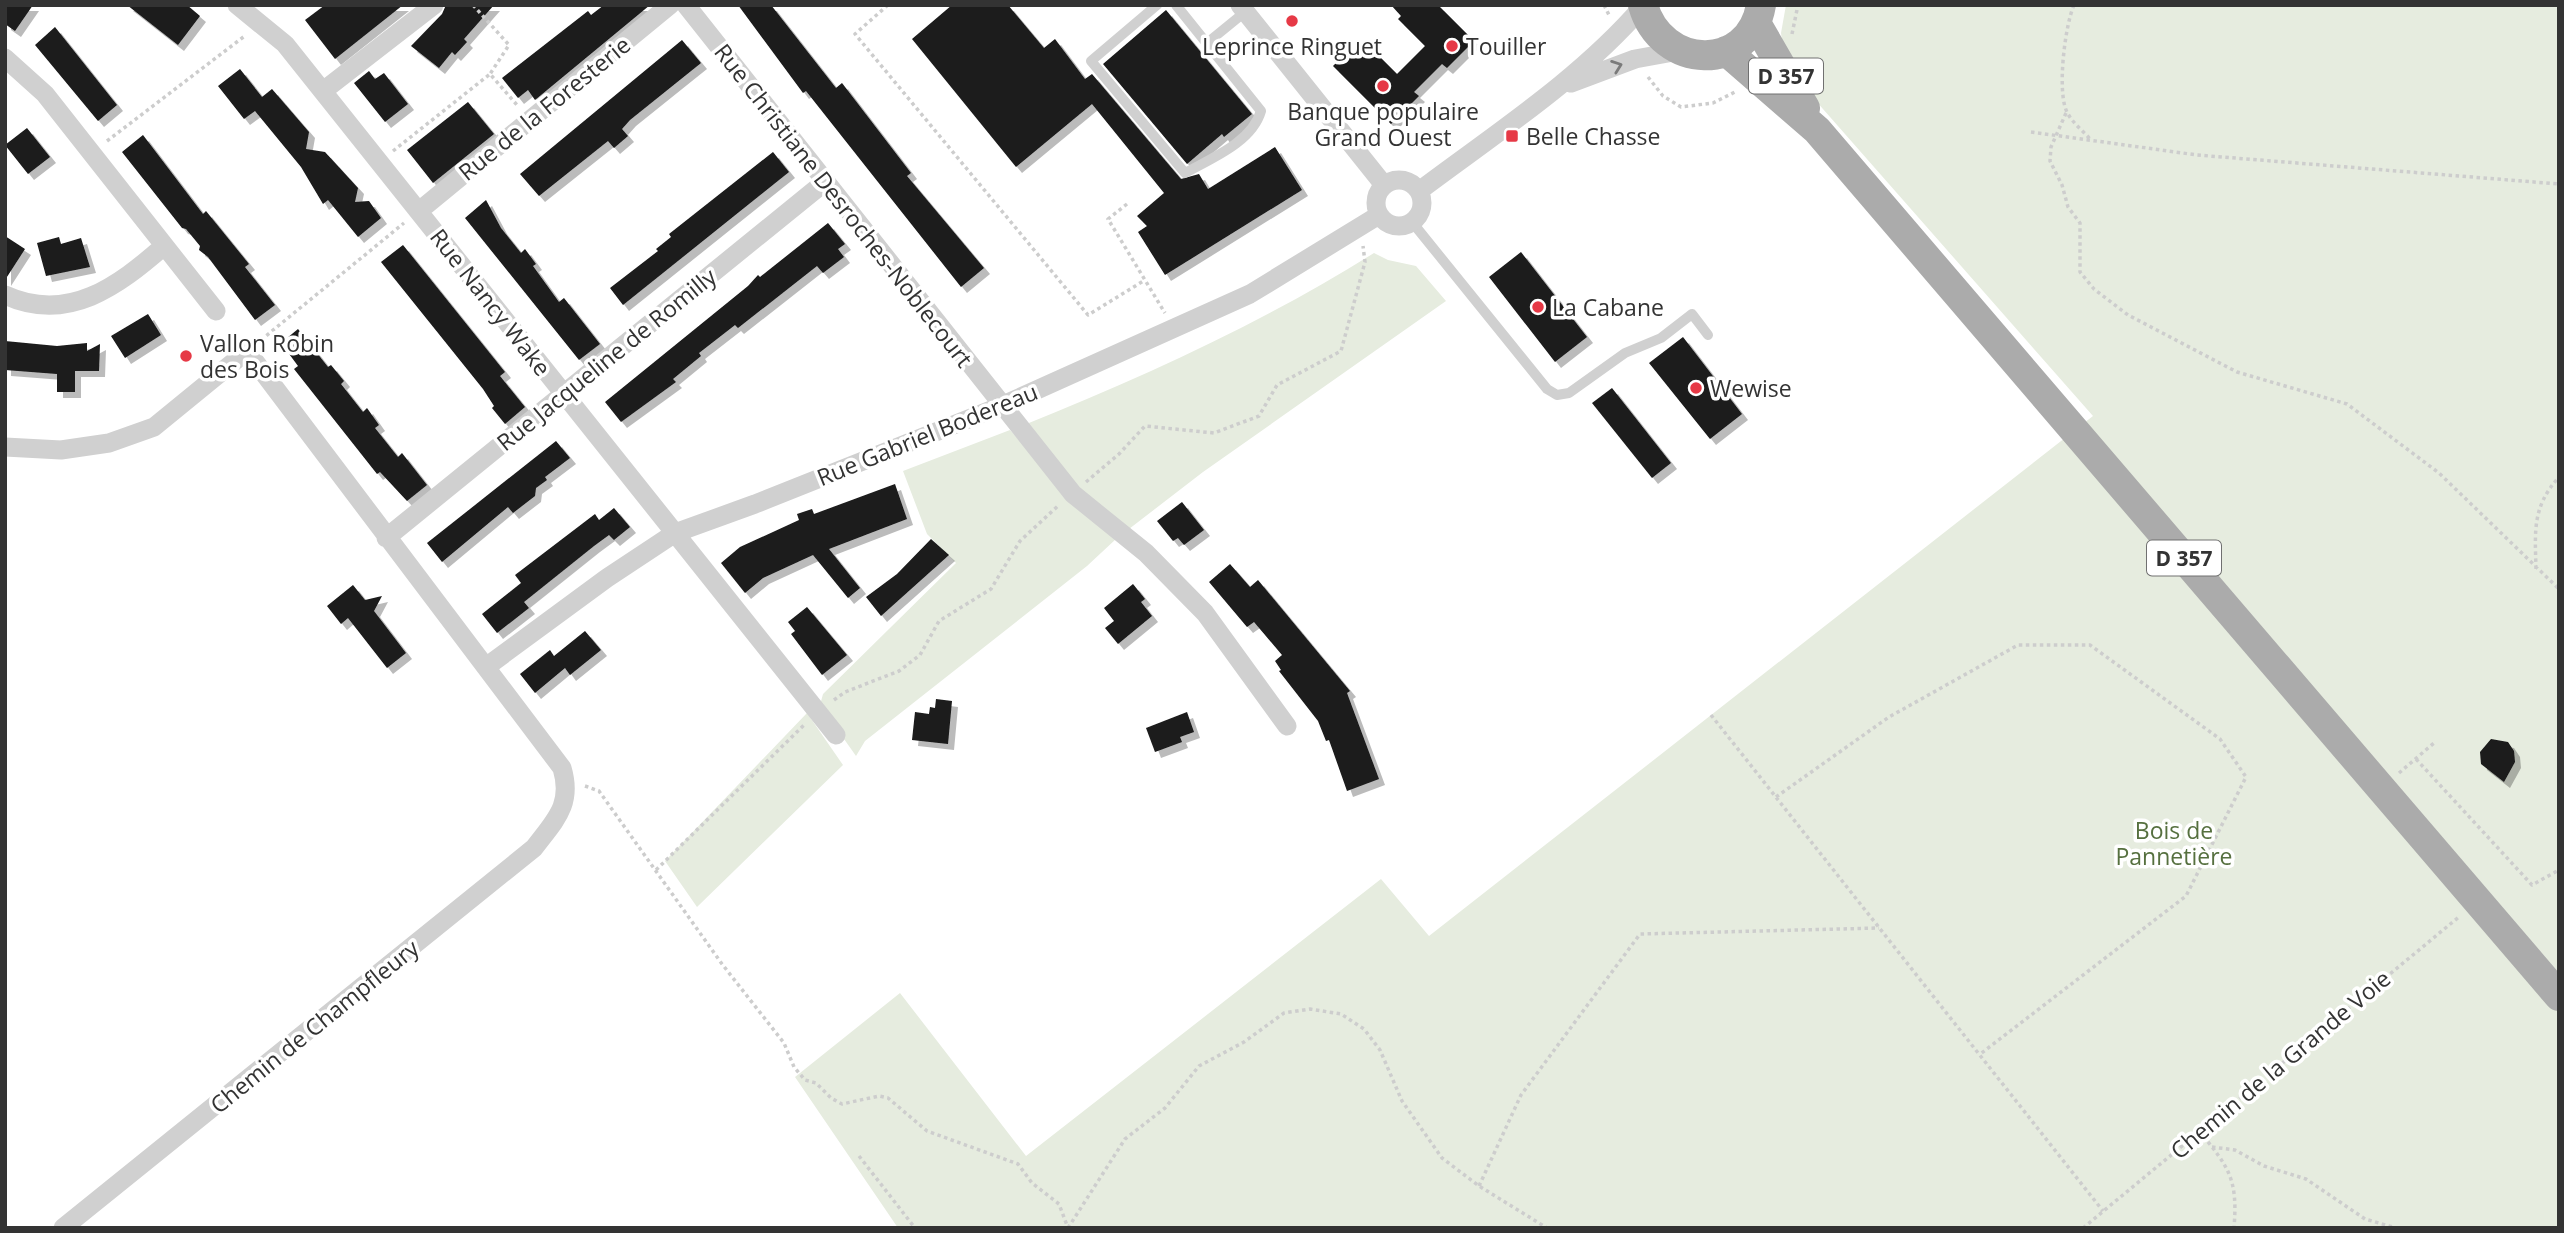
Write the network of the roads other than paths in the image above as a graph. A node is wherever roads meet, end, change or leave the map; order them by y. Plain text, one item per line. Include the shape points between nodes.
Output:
1 (237, 5) edge
2 (434, 5) edge
3 (670, 5) edge
4 (686, 5) edge
5 (1157, 5) edge
6 (1176, 5) edge
7 (1643, 5) edge
8 (1242, 8) edge
9 (1758, 14) edge
10 (1208, 43) junction
11 (1679, 51) junction
12 (1727, 51) junction
13 (5, 58) edge
14 (1556, 88) junction
15 (323, 91) junction
16 (1817, 130) junction
17 (826, 181) junction
18 (1384, 185) junction
19 (1419, 191) junction
20 (419, 211) junction
21 (1379, 215) junction
22 (1412, 222) junction
23 (164, 246) junction
24 (5, 295) edge
25 (216, 311) dead end
26 (1708, 335) dead end
27 (563, 393) junction
28 (1001, 406) junction
29 (5, 447) edge
30 (675, 533) junction
31 (386, 538) junction
32 (486, 667) junction
33 (1287, 726) dead end
34 (836, 735) dead end
35 (2559, 996) edge
36 (63, 1228) edge

1 - 15 street, Rue Nancy Wake via 285,44
2 - 15 street
3 - 20 street, Rue de la Foresterie
4 - 17 street, Rue Christiane Desroches-Noblecourt
5 - 10 lane via 1091,61 1185,173 1247,135 1261,111
6 - 10 lane
7 - 11 main road via 1656,33
7 - 14 street via 1619,34
8 - 10 lane
8 - 18 street
9 - 12 main road via 1748,34
9 - 16 main road, D 357
11 - 12 main road via 1711,55
14 -> 11 street via 1635,59
12 - 16 main road, D 357
13 - 23 street via 45,93
14 - 19 street
15 - 20 street, Rue Nancy Wake
16 - 35 main road, D 357
17 - 27 street, Rue Jacqueline de Romilly
17 - 28 street, Rue Christiane Desroches-Noblecourt
18 - 19 street via 1403,180
18 - 21 street via 1376,202
19 - 22 street via 1421,211
20 - 27 street, Rue Nancy Wake
21 - 22 street via 1392,225
21 - 28 street, Rue Gabriel Bodereau via 1250,294
22 - 26 lane via 1547,389 1558,395 1569,393 1625,353 1661,338 1692,314
23 - 24 street via 129,277 91,299 61,307
23 - 25 street
27 - 30 street, Rue Nancy Wake
27 - 31 street, Rue Jacqueline de Romilly
28 - 30 street, Rue Gabriel Bodereau
28 - 33 street, Rue Christiane Desroches-Noblecourt via 1073,494 1146,553 1205,614
29 - 31 street via 61,450 109,443 155,427 247,351
30 - 32 street, Rue Gabriel Bodereau
30 - 34 street, Rue Nancy Wake
31 - 32 street
32 - 36 street, Chemin de Champfleury via 565,777 566,801 557,818 534,848

